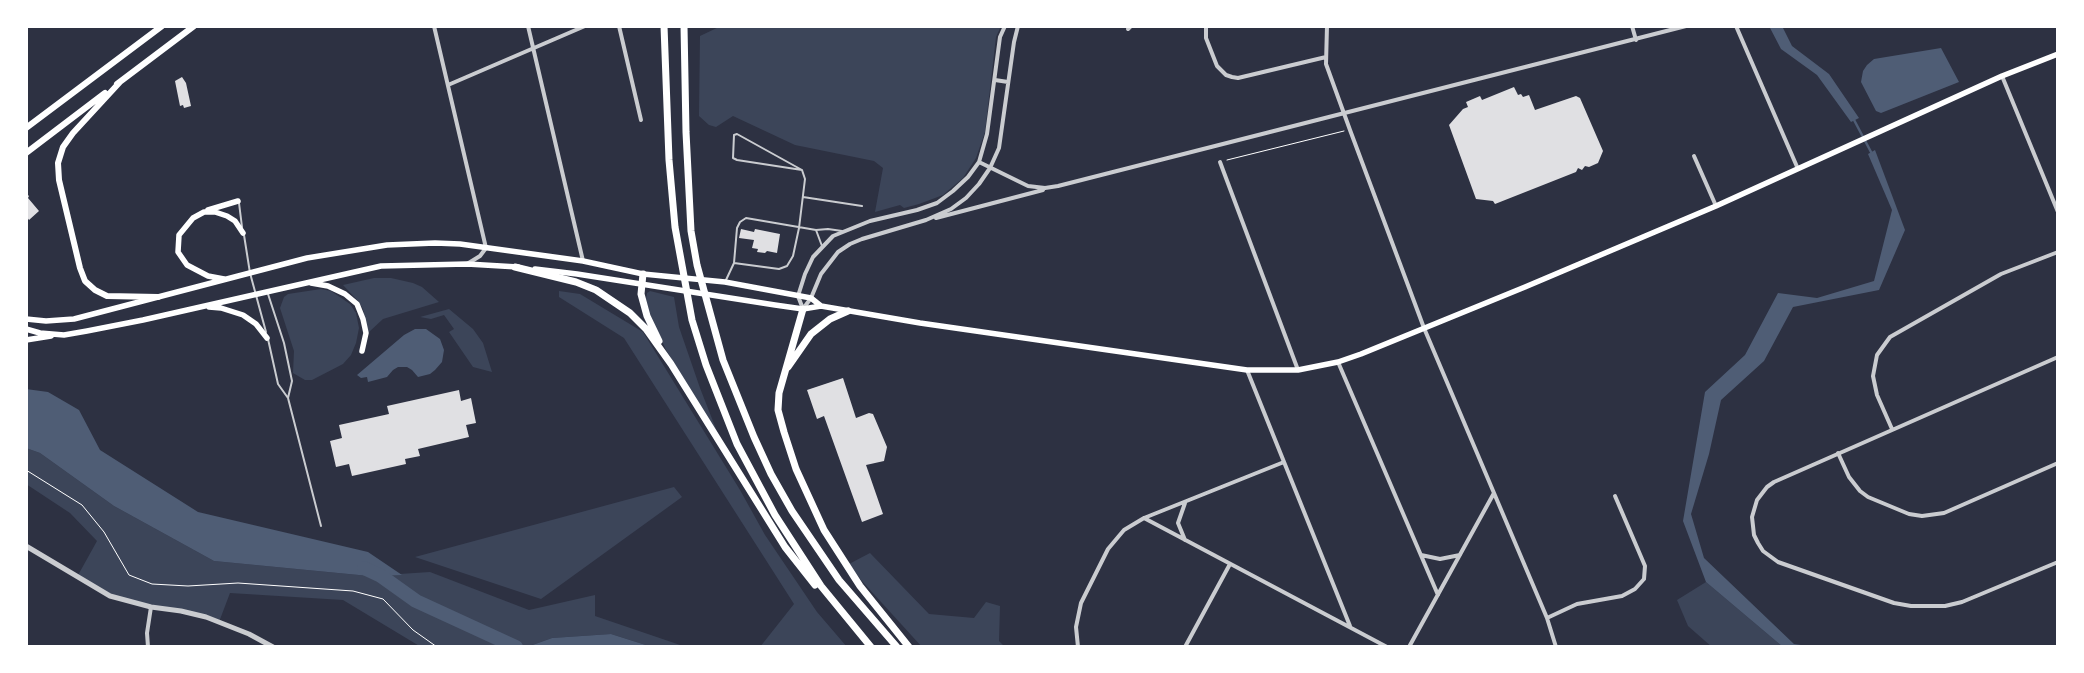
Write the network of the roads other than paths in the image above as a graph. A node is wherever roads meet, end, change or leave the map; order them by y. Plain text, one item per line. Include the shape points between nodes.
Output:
1 (162, 26) edge
2 (194, 26) edge
3 (434, 26) edge
4 (528, 26) edge
5 (585, 26) edge
6 (619, 26) edge
7 (664, 26) edge
8 (684, 26) edge
9 (1005, 26) edge
10 (1018, 26) edge
11 (1206, 26) edge
12 (1327, 26) edge
13 (1632, 26) edge
14 (1686, 26) edge
15 (1736, 26) edge
16 (1636, 40) junction
17 (534, 49) junction
18 (2058, 54) edge
19 (1326, 57) junction
20 (2002, 76) junction
21 (995, 80) junction
22 (120, 82) junction
23 (1008, 82) junction
24 (448, 85) junction
25 (1344, 113) junction
26 (641, 120) dead end
27 (26, 128) edge
28 (26, 152) edge
29 (1694, 156) dead end
30 (978, 162) junction
31 (1220, 162) road end
32 (990, 168) junction
33 (1798, 169) junction
34 (802, 170) junction
35 (1058, 186) junction
36 (803, 197) junction
37 (238, 201) joint
38 (862, 206) dead end
39 (1716, 206) junction
40 (204, 212) junction
41 (2058, 212) edge
42 (926, 220) junction
43 (799, 228) junction
44 (816, 230) junction
45 (842, 231) junction
46 (243, 233) junction
47 (822, 246) junction
48 (486, 248) junction
49 (2058, 252) edge
50 (583, 261) junction
51 (734, 262) junction
52 (467, 264) junction
53 (515, 267) junction
54 (250, 273) junction
55 (642, 274) junction
56 (226, 279) junction
57 (725, 282) junction
58 (306, 283) junction
59 (641, 284) junction
60 (267, 292) junction
61 (256, 294) junction
62 (798, 296) junction
63 (158, 297) junction
64 (811, 298) junction
65 (204, 306) junction
66 (821, 306) junction
67 (803, 309) junction
68 (848, 311) junction
69 (26, 319) edge
70 (1424, 328) junction
71 (26, 330) edge
72 (64, 334) junction
73 (267, 338) junction
74 (26, 340) edge
75 (362, 351) dead end
76 (2058, 357) edge
77 (1338, 362) junction
78 (671, 364) junction
79 (1247, 370) junction
80 (1298, 370) junction
81 (783, 376) junction
82 (288, 398) junction
83 (1892, 429) junction
84 (1838, 453) junction
85 (1284, 462) junction
86 (2058, 463) edge
87 (1494, 493) junction
88 (1615, 496) dead end
89 (1186, 501) junction
90 (1144, 518) junction
91 (321, 526) dead end
92 (1185, 540) junction
93 (26, 546) edge
94 (1421, 555) junction
95 (1460, 555) junction
96 (2058, 562) edge
97 (1230, 564) junction
98 (1438, 595) junction
99 (151, 607) junction
100 (1547, 618) junction
101 (848, 620) junction
102 (1350, 626) junction
103 (148, 647) edge
104 (273, 647) edge
105 (871, 647) edge
106 (897, 647) edge
107 (909, 647) edge
108 (1078, 647) edge
109 (1185, 647) edge
110 (1387, 647) edge
111 (1409, 647) edge
112 (1556, 647) edge

1 - 27 highway
2 - 22 highway
3 - 24 street
4 - 17 street
5 - 17 street
6 - 26 street
7 - 101 highway via 671,194 681,266 706,365 737,444 775,515 797,552
8 - 106 highway via 691,231 723,360 772,474 814,546
9 - 21 street via 1000,37
10 - 23 street
11 - 19 street via 1206,38 1217,66 1232,77
12 - 19 street
13 - 16 street
14 - 16 street
15 - 33 street
16 - 25 street
17 - 24 street
17 - 50 street
18 - 20 main road
19 - 25 street
20 - 33 main road
20 - 41 street
21 - 23 street
21 - 30 street via 988,134
22 - 28 highway
22 - 63 highway via 64,146 58,163 59,180 86,281 107,296
23 - 32 street via 998,148
24 - 48 street
25 - 35 street
25 - 70 street
29 - 39 street
30 - 32 street
30 - 45 street via 968,178 936,203
31 - 80 street
32 - 35 street via 1028,186
32 - 42 street via 966,198
33 - 39 main road
34 - 34 lane via 737,134 734,135 733,158
34 - 36 lane via 805,178
35 - 42 street
36 - 38 lane
36 - 43 lane
37 - 40 main road
37 - 46 lane
39 - 70 main road
40 - 46 main road via 227,216
40 - 56 main road via 193,218 179,235 178,252 187,265 208,276
42 - 64 street via 862,239 838,252 821,274
43 - 44 lane
43 - 51 lane via 793,256 787,266 779,269
43 - 51 lane via 746,218 737,228
44 - 45 lane
44 - 47 lane
45 - 47 street
46 - 54 lane
47 - 62 street via 813,257
48 - 50 main road
48 - 52 street
48 - 54 main road via 436,243 387,245 325,255
49 - 83 street via 2001,274 1890,336 1877,355 1873,376 1876,395
50 - 55 main road
51 - 57 lane
52 - 53 main road
52 - 58 main road via 381,266
53 - 59 main road
53 - 78 highway via 576,282 613,301 646,329
54 - 56 main road
54 - 61 lane
55 - 57 main road
55 - 59 highway
56 - 63 main road
57 - 62 main road
58 - 60 main road
58 - 75 main road via 328,286 357,304 366,333
59 - 67 main road
59 - 78 highway via 647,316
60 - 61 main road
60 - 82 lane via 284,343 292,381
61 - 65 main road
61 - 73 lane
62 - 64 main road
62 - 67 street
63 - 69 main road via 74,319 46,322
64 - 66 main road
64 - 67 street
65 - 72 main road
65 - 73 main road via 243,315
66 - 67 main road
66 - 68 main road
67 - 81 highway
68 - 79 main road
68 - 81 highway via 830,319 811,334
70 - 77 main road
70 - 87 street
71 - 72 main road
72 - 74 main road
73 - 82 lane via 278,384
76 - 83 street
77 - 80 main road
77 - 94 street
78 - 101 highway via 785,547 816,587
79 - 80 main road
79 - 85 street
81 - 107 highway via 778,410 809,500 855,579
82 - 91 lane
83 - 84 street
84 - 86 street via 1849,477 1860,491 1910,514 1922,516 1944,513
84 - 96 street via 1774,482 1761,493 1753,508 1754,535 1763,551 1778,562 1894,603 1918,606 1945,606 1978,597
85 - 89 street
85 - 102 street
87 - 95 street
87 - 100 street
88 - 100 street via 1645,566 1644,578 1635,589 1622,596 1577,604
89 - 90 street
89 - 92 street via 1178,523
90 - 92 street
90 - 108 street via 1124,530 1108,549 1081,603 1076,627
92 - 97 street
93 - 99 street via 97,589
94 - 95 street via 1440,559
94 - 98 street
95 - 98 street
97 - 102 street
97 - 109 street
98 - 111 street
99 - 103 street
99 - 104 street via 206,617
100 - 112 street
101 - 105 highway
102 - 110 street

